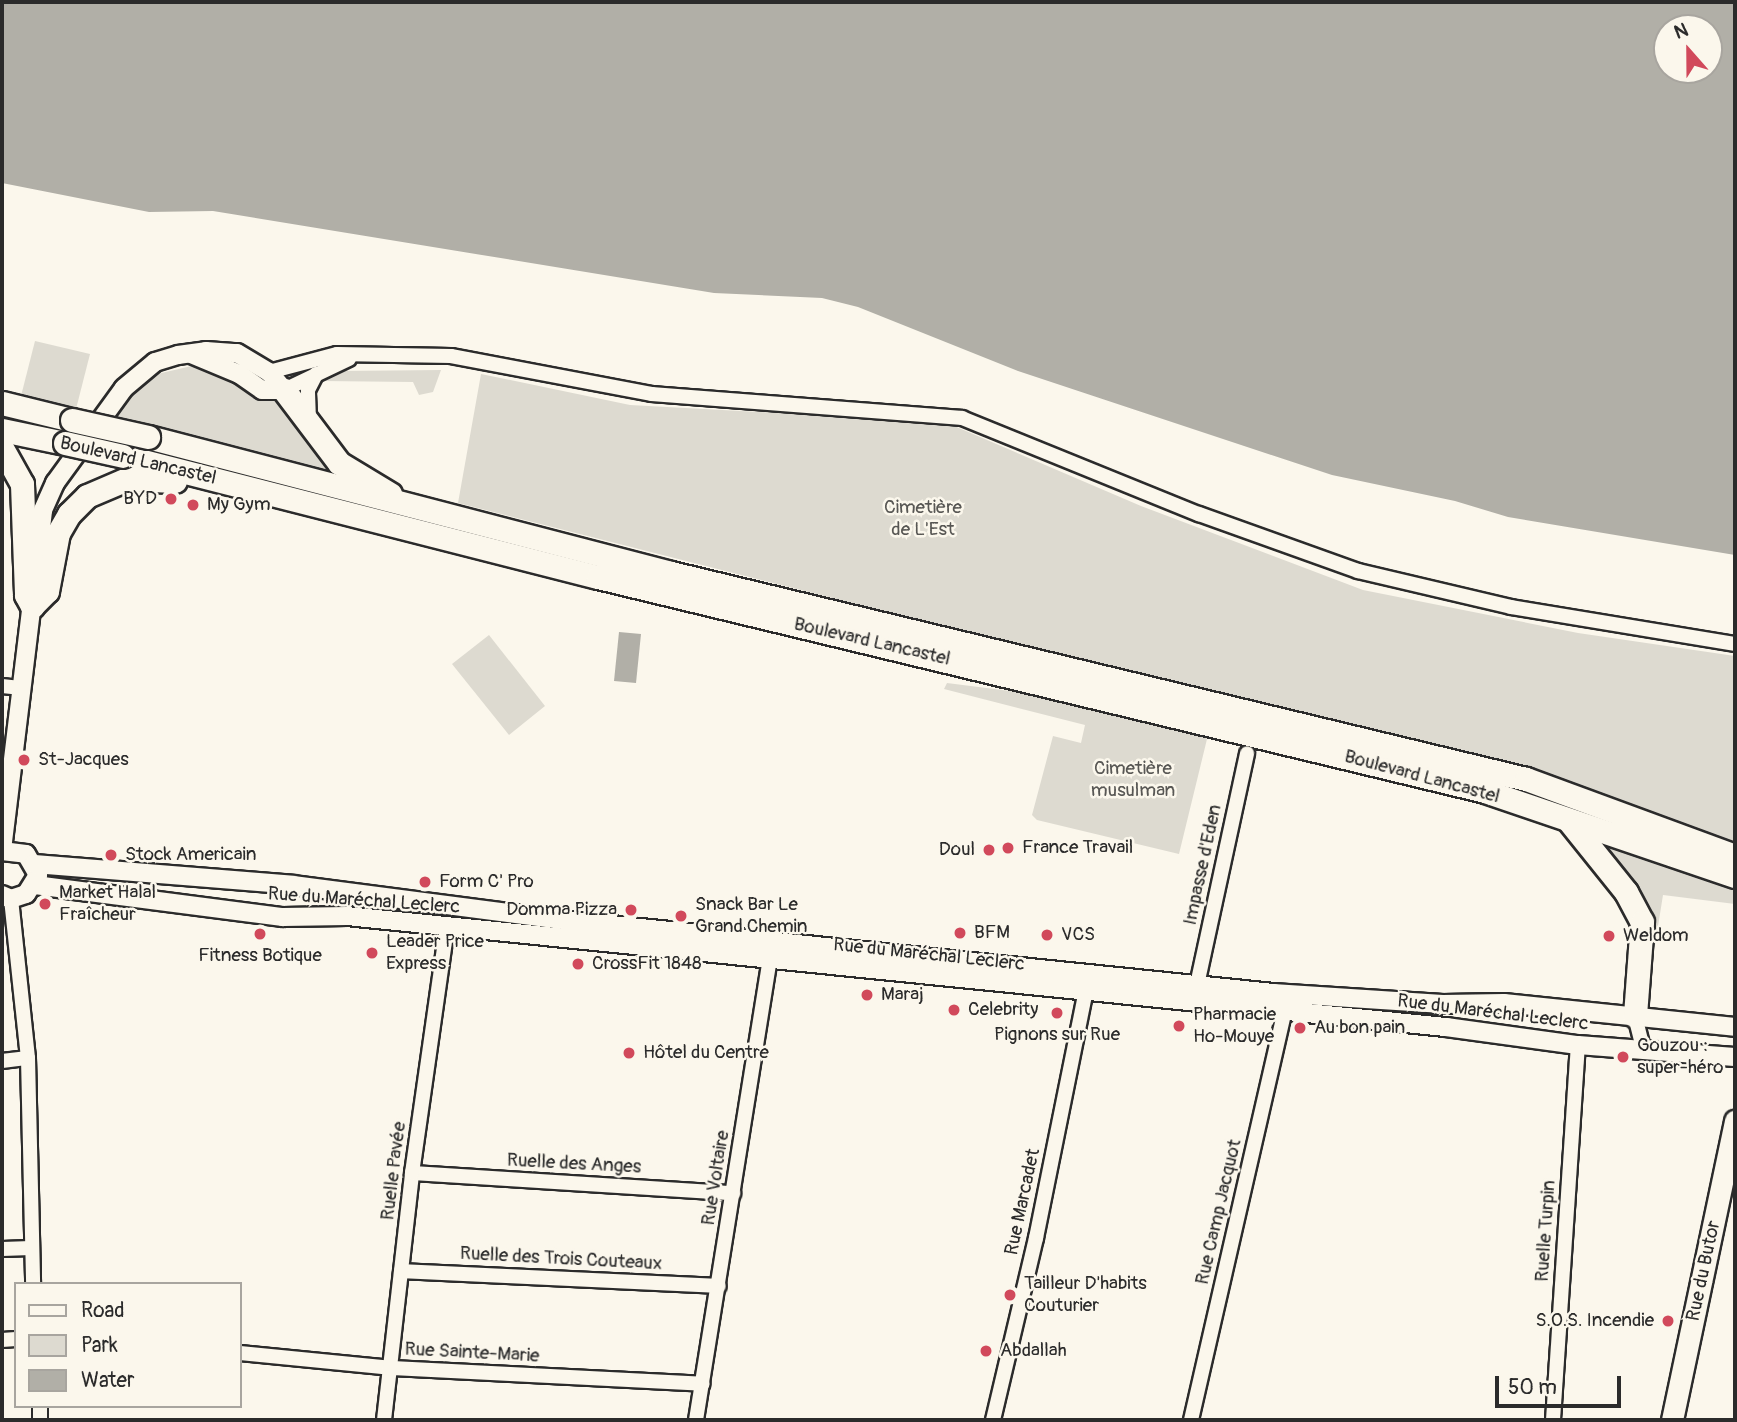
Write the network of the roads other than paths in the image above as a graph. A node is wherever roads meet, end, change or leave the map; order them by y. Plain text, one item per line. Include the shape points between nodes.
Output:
1 (191, 354) junction
2 (354, 357) junction
3 (318, 371) junction
4 (269, 372) junction
5 (284, 390) junction
6 (2, 403) edge
7 (309, 422) junction
8 (2, 430) edge
9 (2, 448) edge
10 (407, 516) junction
11 (32, 606) junction
12 (1735, 644) edge
13 (2, 686) edge
14 (22, 688) junction
15 (1247, 753) dead end
16 (13, 771) junction
17 (1567, 819) junction
18 (2, 851) edge
19 (30, 859) junction
20 (1733, 869) edge
21 (35, 885) junction
22 (6, 897) edge
23 (447, 927) junction
24 (771, 951) junction
25 (1198, 985) junction
26 (1086, 991) junction
27 (1284, 1013) junction
28 (1635, 1016) junction
29 (1735, 1027) edge
30 (1578, 1045) junction
31 (1643, 1049) junction
32 (1735, 1057) edge
33 (28, 1058) junction
34 (2, 1061) edge
35 (1735, 1121) edge
36 (412, 1173) junction
37 (733, 1193) junction
38 (31, 1248) junction
39 (2, 1249) edge
40 (401, 1271) junction
41 (33, 1282) edge
42 (719, 1286) junction
43 (242, 1353) edge
44 (392, 1368) junction
45 (703, 1384) junction
46 (384, 1420) edge
47 (696, 1420) edge
48 (993, 1420) edge
49 (1191, 1420) edge
50 (1553, 1420) edge
51 (1672, 1420) edge

1 - 4 street via 237,353
1 - 5 street via 239,374 262,390
1 - 11 street via 155,362 134,377 55,483 43,510
2 - 3 street
2 - 4 street via 337,354
2 - 12 street via 450,356 641,393 962,418 1199,514 1358,571 1511,607
3 - 5 street
3 - 7 street via 308,390
4 - 5 street
5 - 7 main road
6 - 10 main road, bridge via 148,437
7 - 10 main road via 339,463
8 - 10 main road, Boulevard Lancastel, bridge
9 - 11 main road via 22,484 26,595
10 - 11 main road via 337,521 166,478 127,479 106,485 69,514 58,533 47,591
10 - 17 main road, Boulevard Lancastel via 598,578 1421,775
10 - 20 main road, Boulevard Lancastel via 697,580 1527,779
11 - 14 street
13 - 14 street
14 - 16 street
15 - 25 street, Impasse d'Eden
16 - 18 street
16 - 19 street via 15,828
17 - 20 main road, Boulevard Lancastel
17 - 28 main road via 1626,892 1642,922
18 - 19 street, Rue du Maréchal Leclerc
19 - 21 street
19 - 24 street, Rue du Maréchal Leclerc via 293,885
21 - 22 street
21 - 23 street, Rue du Maréchal Leclerc via 271,916 326,915
22 - 33 street
23 - 24 street, Rue du Maréchal Leclerc
23 - 36 street, Ruelle Pavée
24 - 25 street, Rue du Maréchal Leclerc
24 - 26 street, Rue du Maréchal Leclerc
24 - 37 street, Rue Voltaire
25 - 28 street, Rue du Maréchal Leclerc via 1431,1004 1504,1003
26 - 27 street, Rue du Maréchal Leclerc
26 - 48 street, Rue Marcadet
27 - 30 street, Rue du Maréchal Leclerc
27 - 49 street, Rue Camp Jacquot
28 - 29 street, Rue du Maréchal Leclerc
28 - 31 street
30 - 31 street, Rue du Maréchal Leclerc
30 - 50 street, Ruelle Turpin
31 - 32 street, Rue du Maréchal Leclerc
33 - 34 street
33 - 38 street
35 - 51 main road, Rue du Butor
36 - 37 street, Ruelle des Anges
36 - 40 street, Ruelle Pavée
37 - 42 street, Rue Voltaire
38 - 39 street
38 - 41 street
40 - 42 street, Ruelle des Trois Couteaux
40 - 44 street, Ruelle Pavée
42 - 45 street, Rue Voltaire
43 - 44 street, Rue Sainte-Marie
44 - 45 street, Rue Sainte-Marie
44 - 46 street, Ruelle Pavée
45 - 47 street, Rue Voltaire

